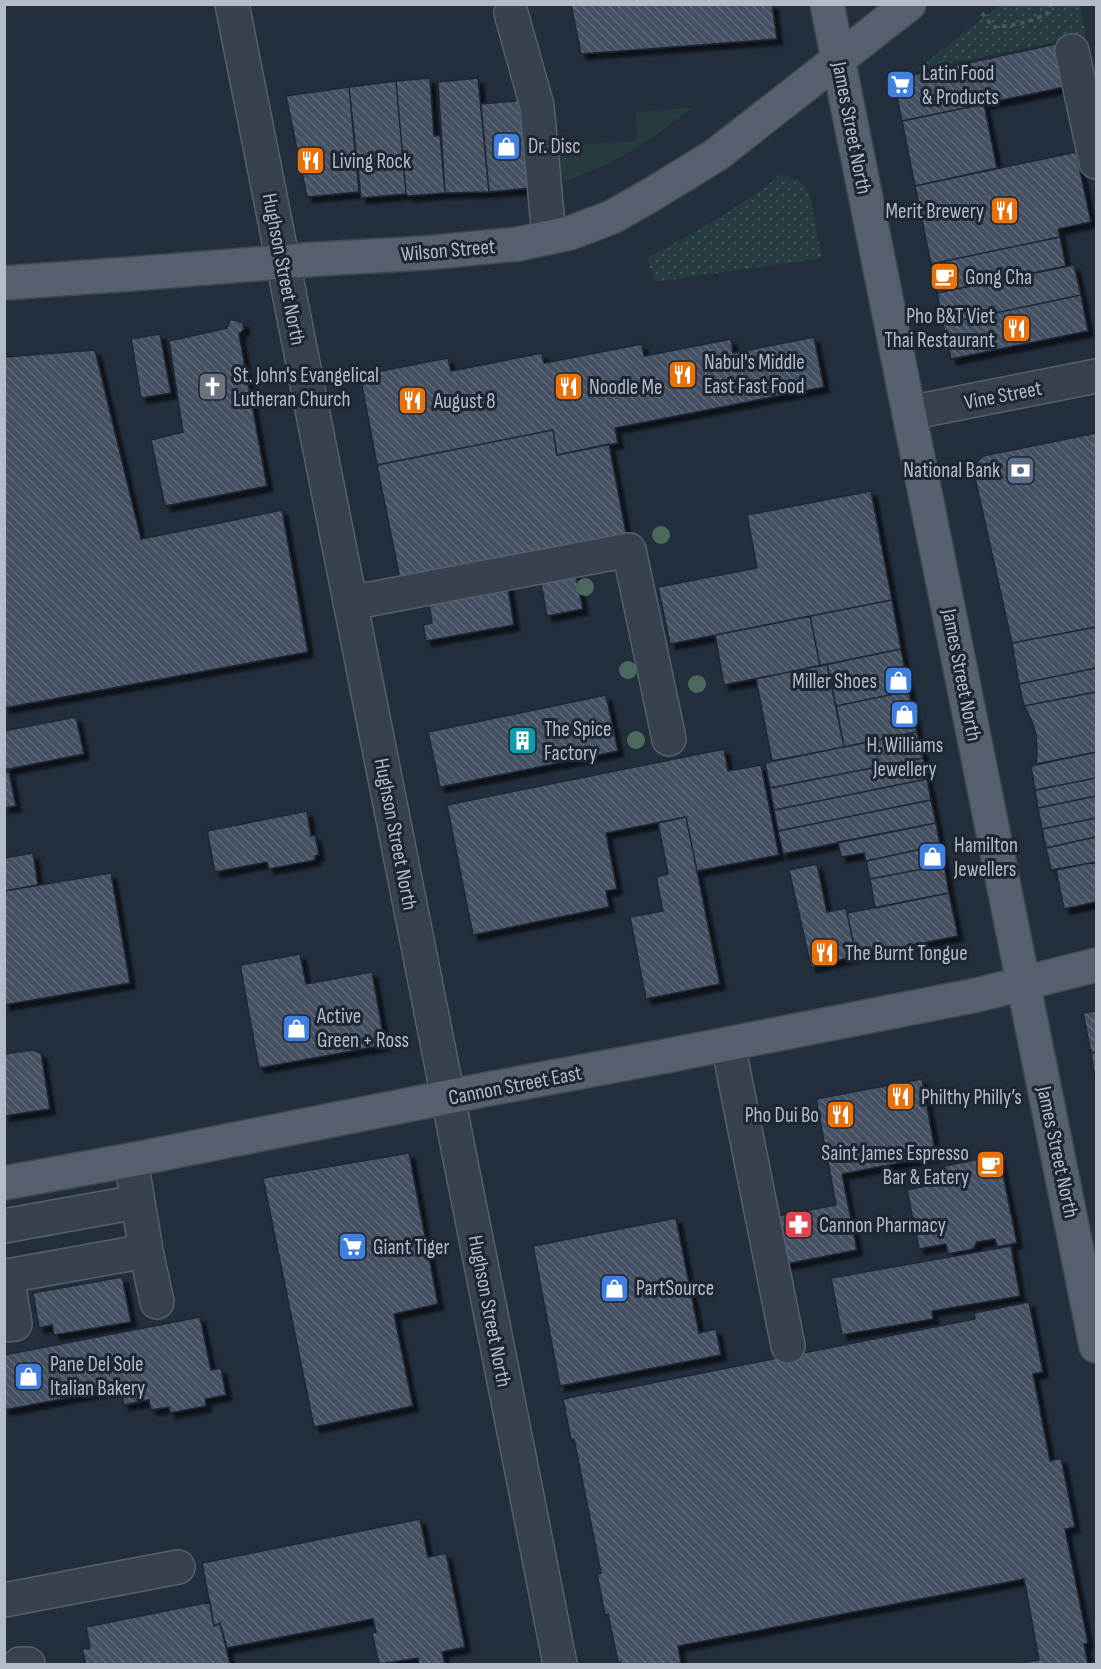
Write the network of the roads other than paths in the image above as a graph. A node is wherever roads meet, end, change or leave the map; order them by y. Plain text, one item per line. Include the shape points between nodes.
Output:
1 (232, 4) edge
2 (827, 4) edge
3 (909, 4) edge
4 (511, 13) dead end
5 (1072, 51) dead end
6 (838, 59) junction
7 (1096, 162) edge
8 (549, 237) junction
9 (283, 261) junction
10 (4, 283) edge
11 (1096, 376) edge
12 (909, 414) junction
13 (350, 603) junction
14 (669, 739) dead end
15 (1096, 965) edge
16 (1024, 983) junction
17 (728, 1044) junction
18 (448, 1098) junction
19 (131, 1160) junction
20 (4, 1183) edge
21 (137, 1202) junction
22 (4, 1226) edge
23 (146, 1251) junction
24 (6, 1271) edge
25 (156, 1302) dead end
26 (4, 1325) edge
27 (788, 1346) dead end
28 (1096, 1346) edge
29 (178, 1567) dead end
30 (4, 1600) edge
31 (20, 1665) edge
32 (28, 1665) edge
33 (560, 1665) edge

1 - 9 street, Hughson Street North
2 - 6 main road, James Street North
3 - 6 main road, Wilson Street
4 - 8 street via 537,106
5 - 7 street
6 - 8 main road, Wilson Street via 716,155 612,217
6 - 12 main road, James Street North
8 - 9 main road, Wilson Street via 425,253
9 - 10 main road, Wilson Street
9 - 13 street, Hughson Street North
11 - 12 street, Vine Street
12 - 16 main road, James Street North
13 - 14 street via 629,550
13 - 18 street, Hughson Street North
15 - 16 main road, Cannon Street East
16 - 17 main road, Cannon Street East
16 - 28 main road, James Street North
17 - 18 main road, Cannon Street East
17 - 27 street
18 - 19 main road, Cannon Street East
18 - 33 street, Hughson Street North
19 - 20 main road, Cannon Street East
19 - 21 street
21 - 22 street
21 - 23 street
23 - 24 street
23 - 25 street
24 - 26 street via 15,1324
29 - 30 street
31 - 32 street

